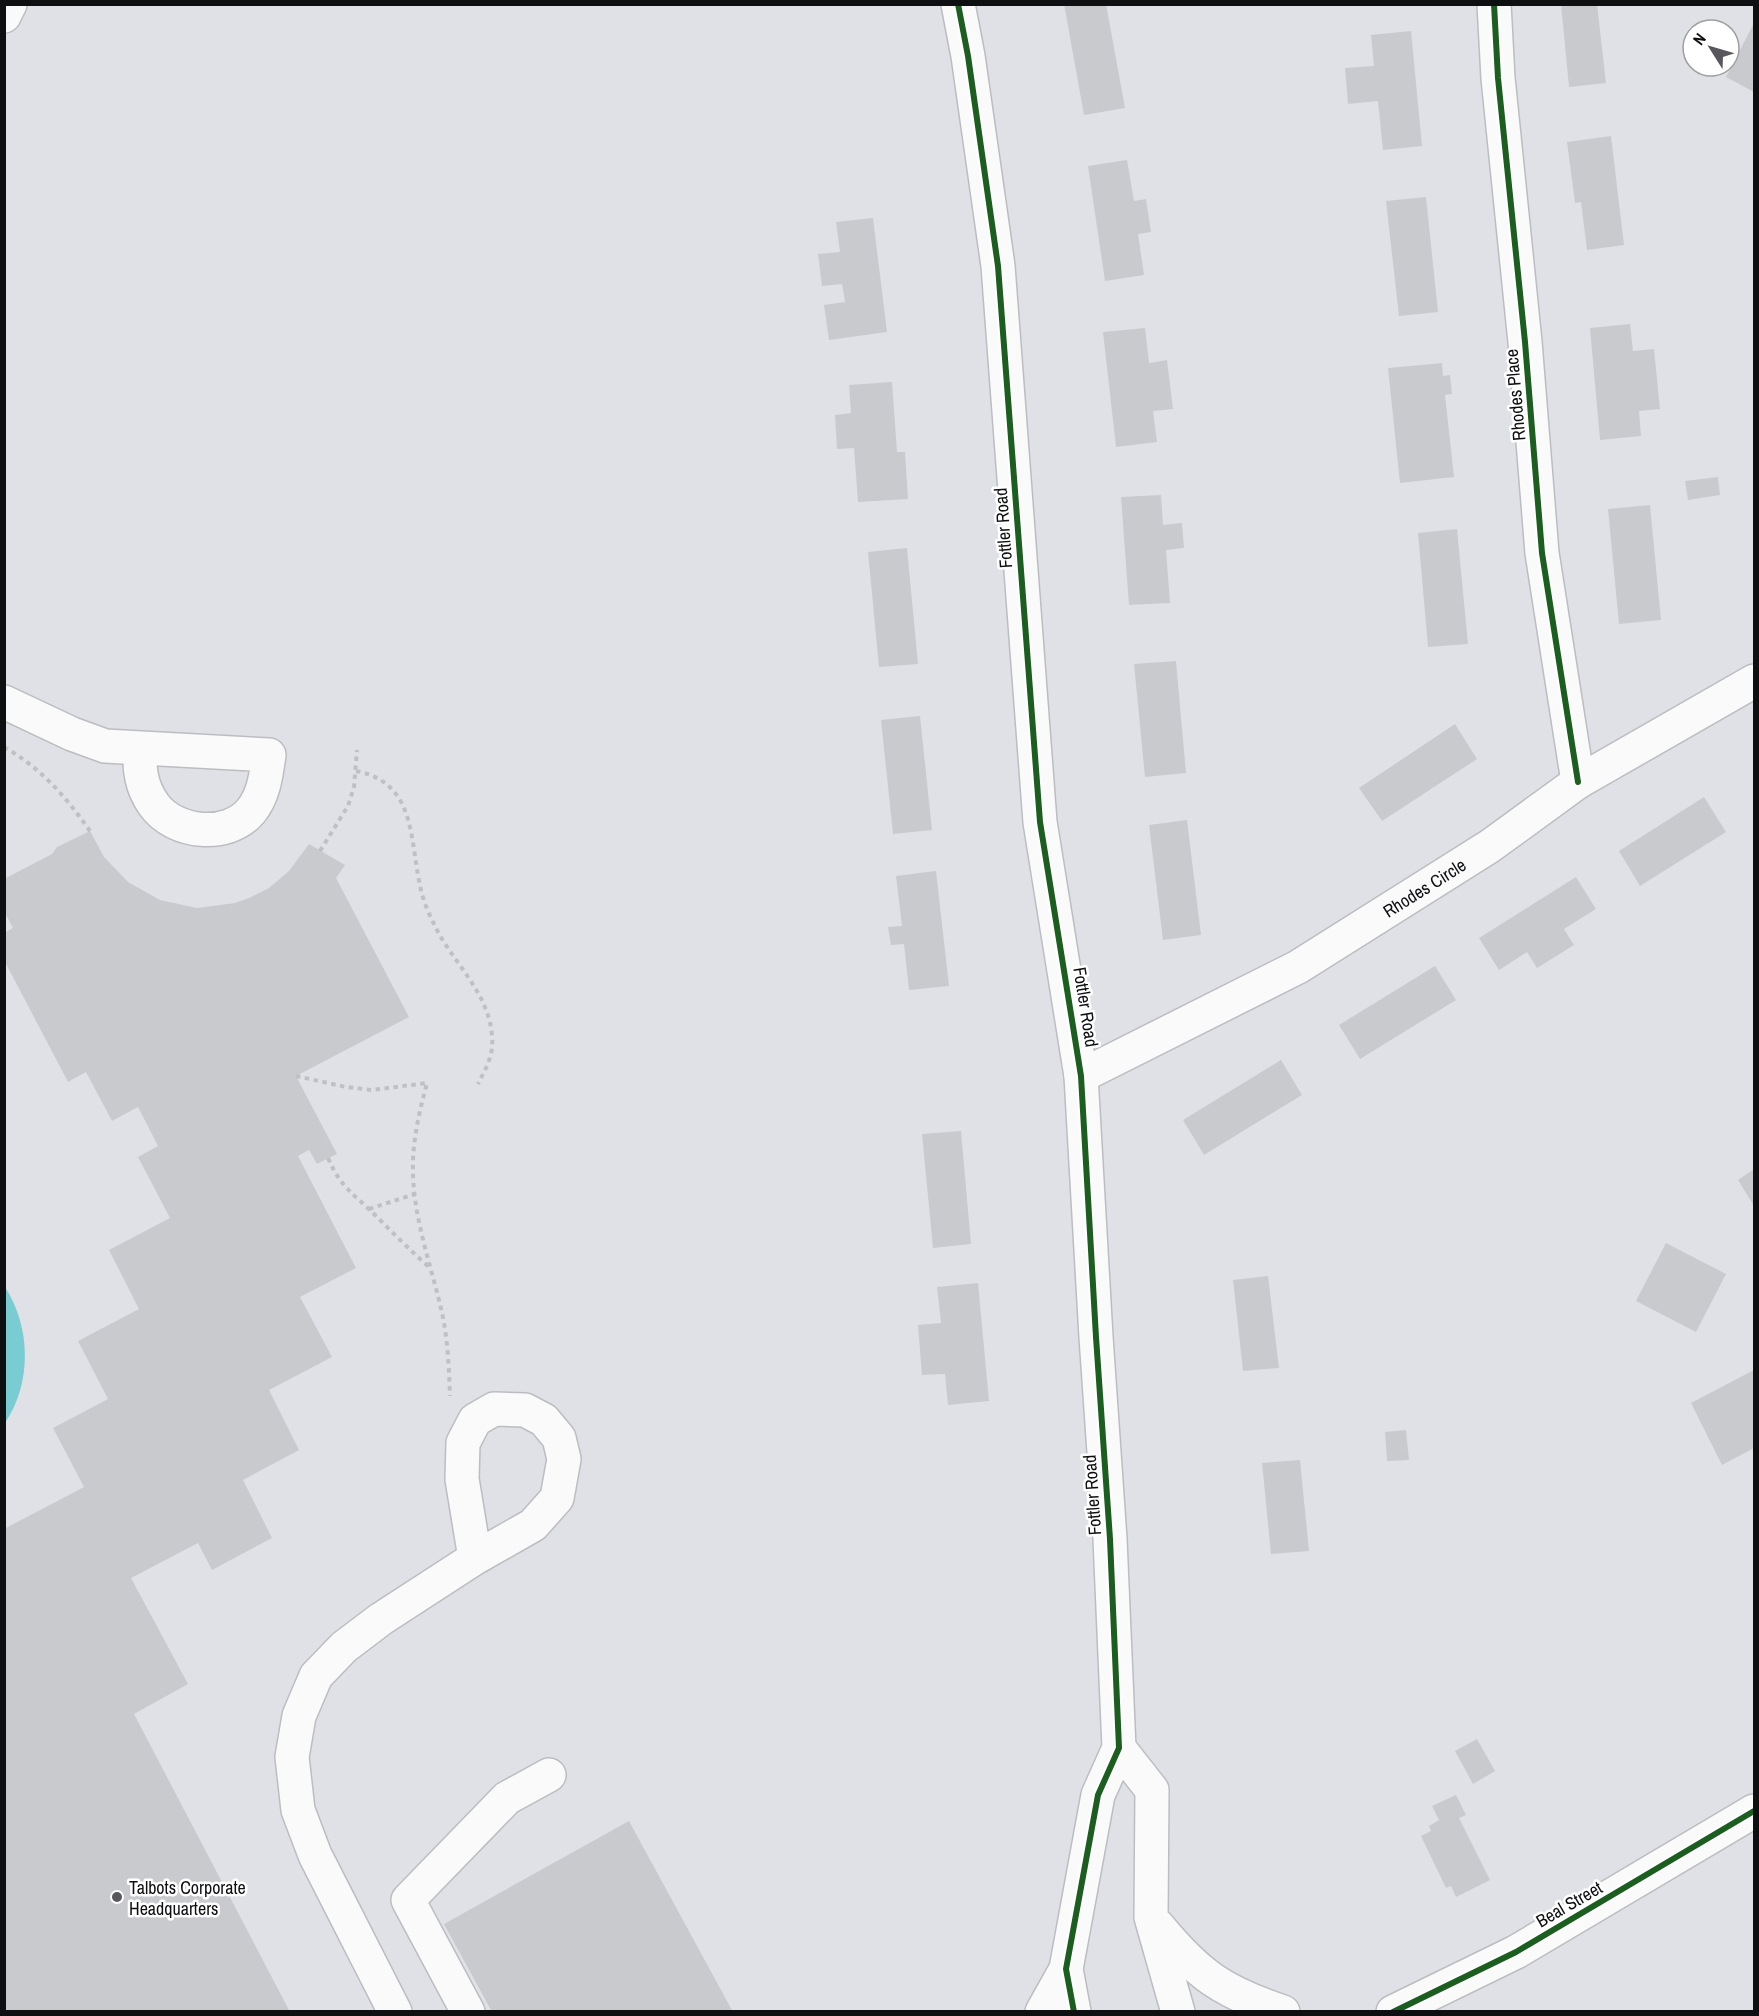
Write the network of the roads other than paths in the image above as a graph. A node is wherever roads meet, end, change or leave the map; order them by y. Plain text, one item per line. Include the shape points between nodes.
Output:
1 (10, 4) edge
2 (958, 4) edge
3 (1494, 4) edge
4 (4, 16) edge
5 (1755, 681) edge
6 (4, 702) edge
7 (140, 748) dead end
8 (1578, 782) junction
9 (1081, 1076) junction
10 (475, 1558) dead end
11 (1119, 1748) junction
12 (549, 1775) dead end
13 (1755, 1811) edge
14 (1151, 1917) junction
15 (1066, 1969) junction
16 (395, 2012) edge
17 (468, 2012) edge
18 (1042, 2012) edge
19 (1074, 2012) edge
20 (1178, 2012) edge
21 (1283, 2012) edge
22 (1393, 2012) edge

1 - 4 street
2 - 9 street, Fottler Road via 998,266 1040,822
3 - 8 street, Rhodes Place via 1542,553
5 - 8 street, Rhodes Circle
6 - 7 street via 105,746
8 - 9 street, Rhodes Circle via 1490,846 1298,968
9 - 11 street, Fottler Road
10 - 16 street via 344,1647 316,1676 299,1716 292,1757 298,1810 315,1855
11 - 14 street via 1152,1790
11 - 15 street, Fottler Road via 1098,1795
12 - 17 street via 507,1798 408,1900
13 - 22 street, Beal Street via 1516,1952
14 - 20 street
14 - 21 street via 1200,1972 1229,1991
15 - 18 street
15 - 19 street, Fottler Road

